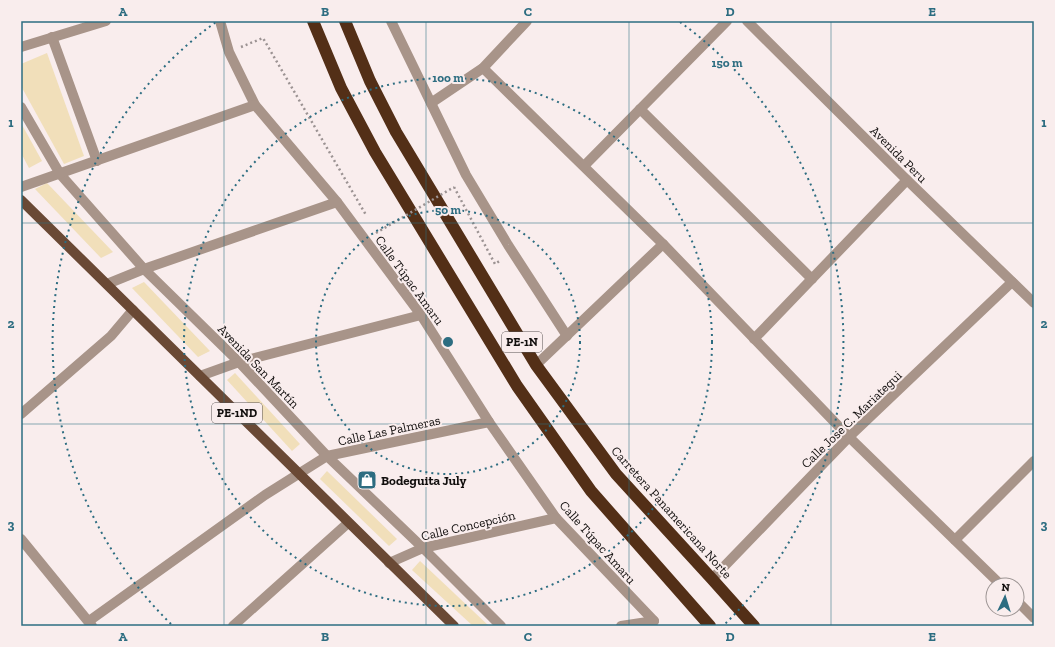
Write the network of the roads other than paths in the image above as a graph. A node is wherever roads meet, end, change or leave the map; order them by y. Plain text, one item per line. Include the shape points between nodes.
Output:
1 (106, 21) edge
2 (220, 21) edge
3 (313, 21) edge
4 (345, 21) edge
5 (392, 21) edge
6 (526, 21) edge
7 (727, 21) edge
8 (747, 21) edge
9 (52, 37) junction
10 (21, 47) edge
11 (483, 68) junction
12 (431, 102) junction
13 (255, 105) junction
14 (21, 107) edge
15 (640, 109) junction
16 (96, 161) junction
17 (584, 166) junction
18 (60, 174) junction
19 (906, 180) junction
20 (21, 187) edge
21 (21, 200) edge
22 (337, 202) junction
23 (663, 244) junction
24 (144, 270) junction
25 (812, 279) junction
26 (1012, 282) junction
27 (107, 284) junction
28 (1034, 303) edge
29 (133, 310) junction
30 (421, 315) junction
31 (567, 336) junction
32 (754, 339) junction
33 (239, 362) junction
34 (536, 365) junction
35 (200, 376) junction
36 (21, 414) edge
37 (489, 422) junction
38 (849, 437) junction
39 (327, 456) junction
40 (1034, 461) edge
41 (298, 473) junction
42 (556, 518) junction
43 (348, 523) junction
44 (21, 539) edge
45 (955, 540) junction
46 (423, 548) junction
47 (389, 562) junction
48 (992, 577) edge
49 (712, 579) junction
50 (1025, 609) edge
51 (1034, 618) edge
52 (90, 623) edge
53 (232, 626) edge
54 (454, 626) edge
55 (501, 626) edge
56 (621, 626) edge
57 (710, 626) edge
58 (754, 626) edge

1 - 9 street
2 - 13 street, Calle Túpac Amaru via 230,52
3 - 57 highway, PE-1N via 341,88 375,152 517,386 591,491
4 - 34 highway, Carretera Panamericana Norte / PE-1N via 370,81 396,132
5 - 12 street
6 - 11 street
7 - 15 street
8 - 19 street, Avenida Peru
9 - 10 street
9 - 16 street
11 - 12 street
11 - 17 street
12 - 31 street via 466,175
13 - 16 street
13 - 22 street, Calle Túpac Amaru
14 - 18 street, Avenida San Martín
15 - 17 street
15 - 25 street
16 - 18 street
17 - 23 street
18 - 20 street
18 - 24 street, Avenida San Martín
19 - 25 street
19 - 26 street, Avenida Peru
21 - 27 main road, PE-1ND
22 - 24 street
22 - 30 street, Calle Túpac Amaru
23 - 31 street
23 - 32 street
24 - 27 street
24 - 33 street, Avenida San Martín
25 - 32 street
26 - 28 street, Avenida Peru
26 - 38 street, Calle Jose C. Mariategui
27 - 29 main road, PE-1ND
29 - 35 main road, PE-1ND
29 - 36 street via 111,336
30 - 33 street
30 - 37 street, Calle Túpac Amaru
31 - 34 street
32 - 38 street
33 - 35 street
33 - 39 street, Avenida San Martín
34 - 49 highway, Carretera Panamericana Norte / PE-1N via 616,474
35 - 41 main road, PE-1ND
37 - 39 street, Calle Las Palmeras
37 - 42 street, Calle Túpac Amaru
38 - 45 street
38 - 49 street, Calle Jose C. Mariategui
39 - 41 street, Calle Las Palmeras
39 - 46 street, Avenida San Martín
40 - 45 street
41 - 43 main road, PE-1ND
41 - 52 street, Calle Las Palmeras
42 - 46 street, Calle Concepción
42 - 56 street, Calle Túpac Amaru via 654,621
43 - 47 main road, PE-1ND
43 - 53 street
44 - 52 street
45 - 48 street
46 - 47 street, Calle Concepción
46 - 55 street, Avenida San Martín
47 - 54 main road, PE-1ND
49 - 58 highway, Carretera Panamericana Norte / PE-1N
50 - 51 street

